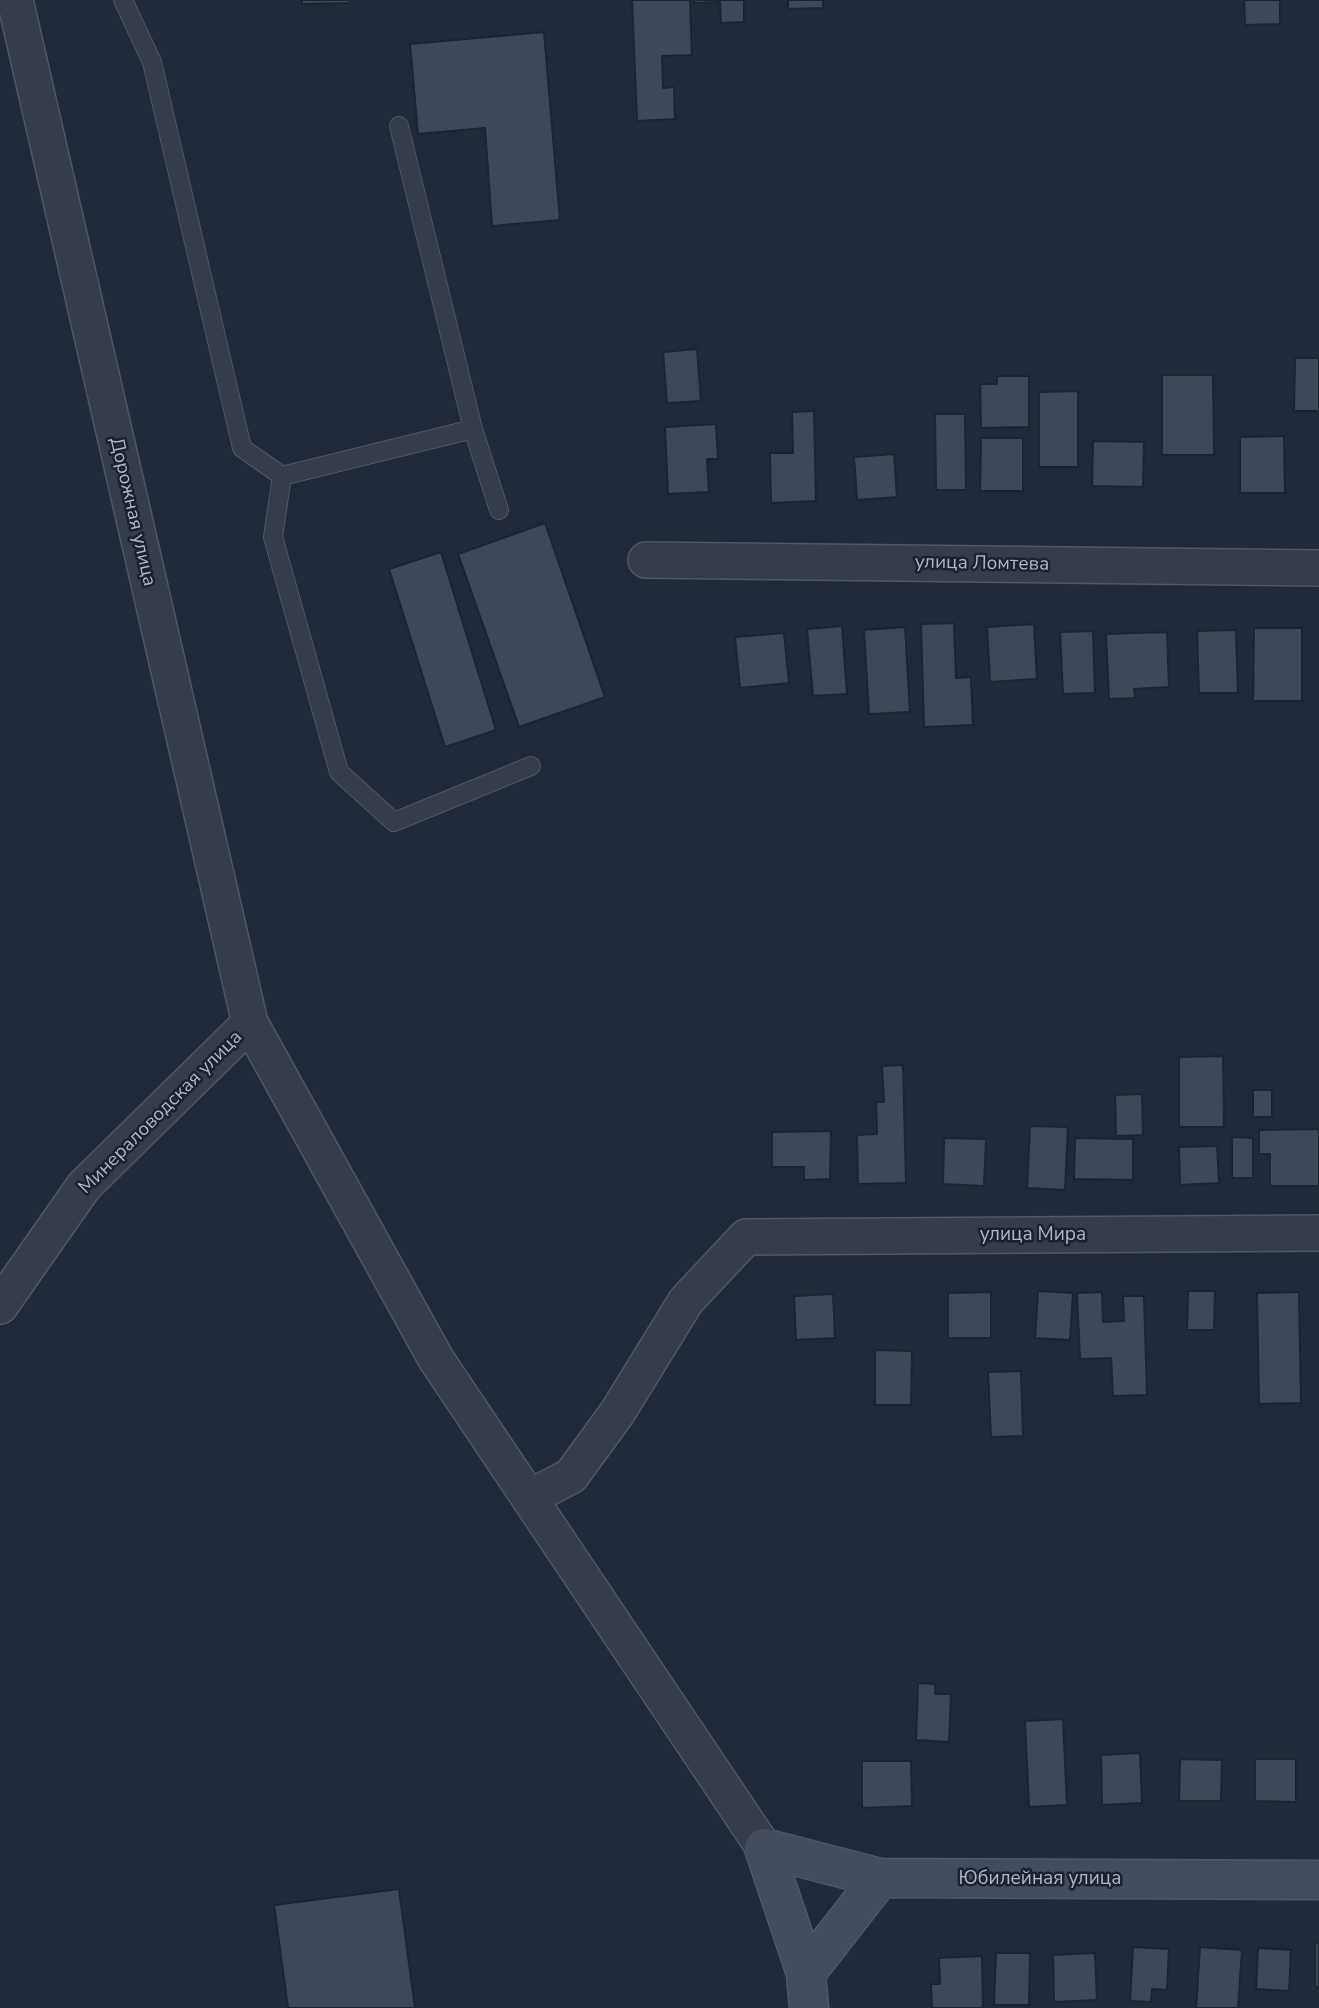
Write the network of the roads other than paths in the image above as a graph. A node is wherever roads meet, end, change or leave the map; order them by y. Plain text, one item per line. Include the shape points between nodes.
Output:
1 (15, 0) edge
2 (123, 0) edge
3 (400, 126) dead end
4 (473, 429) junction
5 (282, 476) junction
6 (499, 510) dead end
7 (646, 560) dead end
8 (1319, 568) edge
9 (531, 766) dead end
10 (250, 1023) junction
11 (1319, 1233) edge
12 (0, 1306) edge
13 (528, 1497) junction
14 (764, 1848) junction
15 (880, 1878) junction
16 (1319, 1880) edge
17 (808, 1990) edge

1 - 10 street, Дорожная улица
2 - 5 lane via 152,62 242,447
3 - 4 lane
4 - 5 lane
4 - 6 lane
5 - 9 lane via 272,537 339,772 394,822
7 - 8 street, улица Ломтева
10 - 12 street, Минераловодская улица via 84,1186
10 - 13 street, Дорожная улица via 436,1359
11 - 13 street, улица Мира via 746,1237 686,1301 617,1413 570,1476
13 - 14 street, Дорожная улица
14 - 15 street, Юбилейная улица
14 - 17 street
15 - 16 street, Юбилейная улица
15 - 17 street

